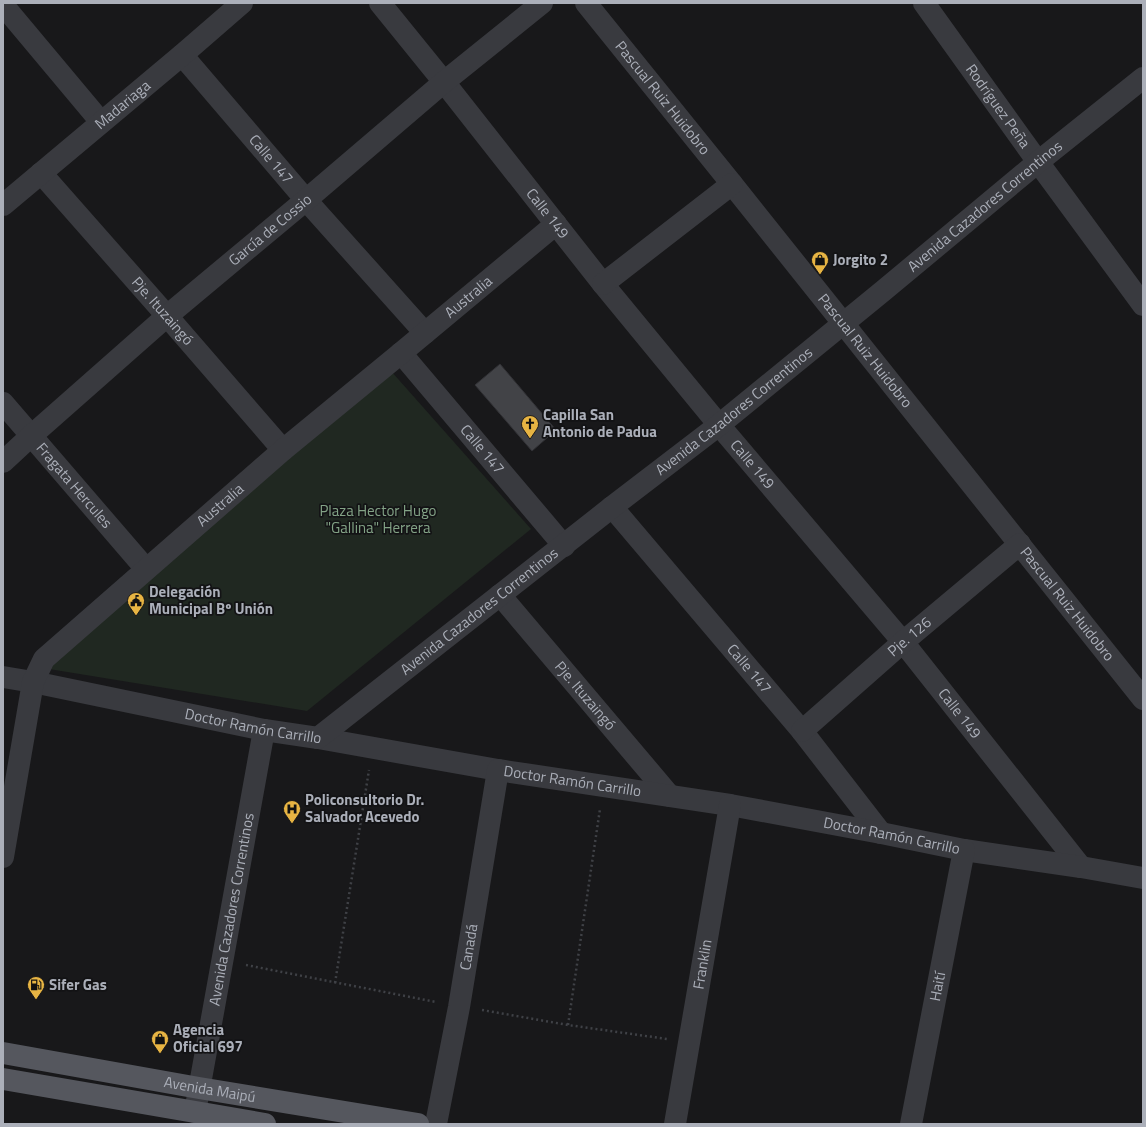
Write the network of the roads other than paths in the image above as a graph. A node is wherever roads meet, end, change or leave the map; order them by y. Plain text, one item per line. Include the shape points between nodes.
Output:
1 (242, 3) edge
2 (380, 3) edge
3 (542, 3) edge
4 (586, 3) edge
5 (924, 3) edge
6 (3, 5) edge
7 (182, 55) junction
8 (1143, 78) edge
9 (444, 82) junction
10 (101, 122) junction
11 (1038, 162) junction
12 (41, 173) junction
13 (732, 184) junction
14 (306, 200) junction
15 (3, 205) edge
16 (556, 224) junction
17 (602, 284) junction
18 (1143, 305) edge
19 (167, 316) junction
20 (843, 325) junction
21 (425, 334) junction
22 (401, 353) junction
23 (3, 403) edge
24 (719, 426) junction
25 (31, 436) junction
26 (283, 450) junction
27 (3, 462) edge
28 (612, 507) junction
29 (1020, 544) junction
30 (564, 546) junction
31 (146, 569) junction
32 (500, 595) junction
33 (903, 642) junction
34 (3, 677) edge
35 (34, 682) junction
36 (1143, 699) edge
37 (264, 730) junction
38 (802, 731) junction
39 (318, 738) junction
40 (498, 770) junction
41 (670, 796) junction
42 (730, 805) junction
43 (881, 833) junction
44 (964, 850) junction
45 (3, 857) edge
46 (1081, 867) junction
47 (1143, 878) edge
48 (3, 1053) edge
49 (3, 1079) edge
50 (199, 1088) junction
51 (195, 1112) junction
52 (265, 1124) edge
53 (418, 1124) edge
54 (436, 1124) edge
55 (675, 1124) edge
56 (911, 1124) edge

1 - 7 street, Madariaga
2 - 9 street, Calle 149
3 - 9 street, García de Cossio
4 - 13 street, Pascual Ruiz Huidobro
5 - 11 street, Rodríguez Peña
6 - 10 street
7 - 10 street, Madariaga
7 - 14 street, Calle 147
8 - 11 street, Avenida Cazadores Correntinos
9 - 14 street, García de Cossio
9 - 16 street, Calle 149
10 - 12 street, Madariaga
11 - 18 street, Rodríguez Peña
11 - 20 street, Avenida Cazadores Correntinos
12 - 15 street, Madariaga
12 - 19 street, Pje. Ituzaingó
13 - 17 street
13 - 20 street, Pascual Ruiz Huidobro
14 - 19 street, García de Cossio
14 - 21 street, Calle 147
16 - 17 street, Calle 149
16 - 21 street, Australia
17 - 24 street, Calle 149
19 - 25 street, García de Cossio
19 - 26 street, Pje. Ituzaingó
20 - 24 street, Avenida Cazadores Correntinos
20 - 29 street, Pascual Ruiz Huidobro
21 - 22 street, Australia
22 - 26 street, Australia
22 - 30 street, Calle 147
23 - 25 street, Fragata Hercules
24 - 28 street, Avenida Cazadores Correntinos
24 - 33 street, Calle 149
25 - 27 street, García de Cossio
25 - 31 street, Fragata Hercules
26 - 31 street, Australia
28 - 30 street, Avenida Cazadores Correntinos
28 - 38 street, Calle 147
29 - 33 street, Pje. 126
29 - 36 street, Pascual Ruiz Huidobro
30 - 32 street, Avenida Cazadores Correntinos
31 - 35 street, Australia via 44,659
32 - 39 street, Avenida Cazadores Correntinos
32 - 41 street, Pje. Ituzaingó
33 - 38 street, Pje. 126
33 - 46 street, Calle 149
34 - 35 street, Doctor Ramón Carrillo
35 - 37 street, Doctor Ramón Carrillo
35 - 45 street, Australia
37 - 39 street, Doctor Ramón Carrillo
37 - 50 street, Avenida Cazadores Correntinos
38 - 43 street, Calle 147
39 - 40 street, Doctor Ramón Carrillo
40 - 41 street, Doctor Ramón Carrillo
40 - 54 street, Canadá via 459,1006
41 - 42 street, Doctor Ramón Carrillo
42 - 43 street, Doctor Ramón Carrillo
42 - 55 street, Franklin
43 - 44 street, Doctor Ramón Carrillo
44 - 46 street, Doctor Ramón Carrillo
44 - 56 street, Haití
46 - 47 street, Doctor Ramón Carrillo
48 - 50 main road, Avenida Maipú
49 - 51 main road, Avenida Maipú
50 - 51 street, Avenida Cazadores Correntinos
50 - 53 main road, Avenida Maipú
51 - 52 main road, Avenida Maipú

